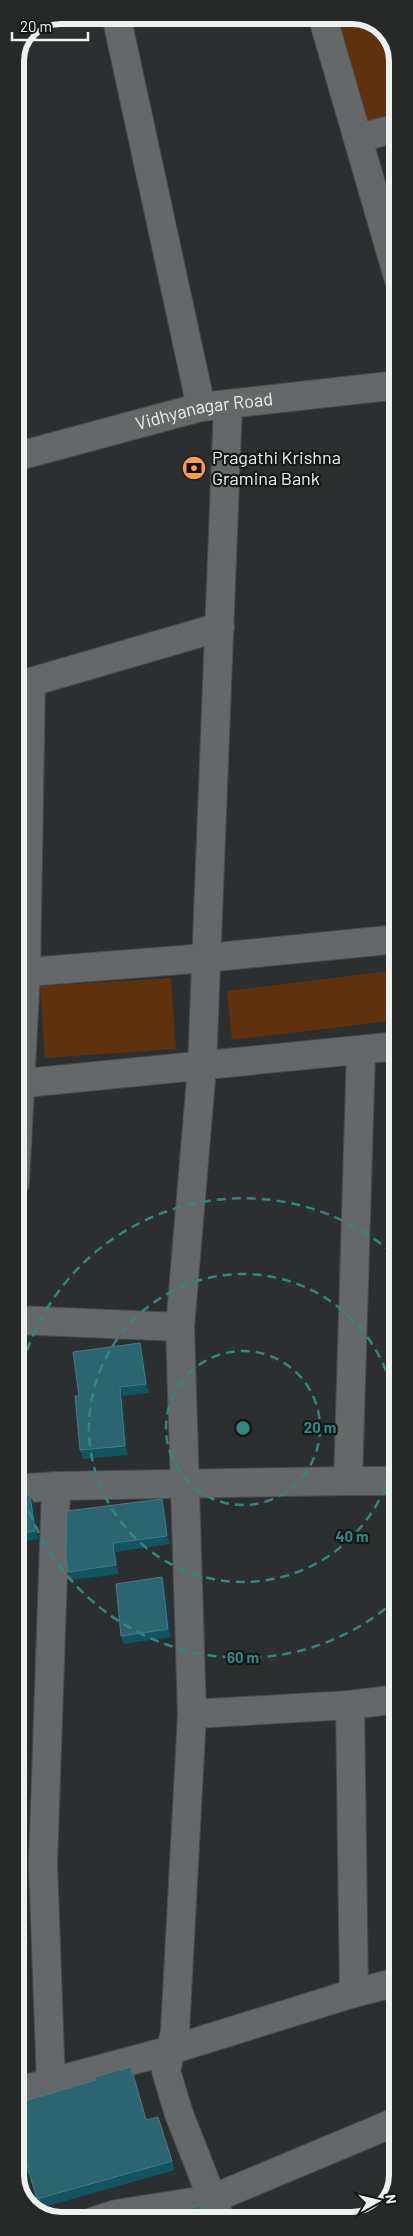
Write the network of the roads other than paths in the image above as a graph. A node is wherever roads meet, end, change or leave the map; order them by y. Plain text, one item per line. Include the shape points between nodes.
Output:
1 (118, 24) edge
2 (325, 24) edge
3 (389, 130) edge
4 (358, 138) junction
5 (389, 246) edge
6 (389, 386) edge
7 (228, 405) junction
8 (201, 407) junction
9 (24, 455) edge
10 (220, 628) junction
11 (24, 867) edge
12 (389, 940) edge
13 (206, 958) junction
14 (24, 973) edge
15 (389, 1047) edge
16 (360, 1050) junction
17 (202, 1067) junction
18 (24, 1083) edge
19 (24, 1320) edge
20 (180, 1327) junction
21 (348, 1480) junction
22 (389, 1481) edge
23 (184, 1485) junction
24 (56, 1486) junction
25 (24, 1488) edge
26 (389, 1700) edge
27 (350, 1705) junction
28 (192, 1714) junction
29 (389, 1984) edge
30 (354, 1993) junction
31 (171, 2050) junction
32 (51, 2083) junction
33 (24, 2090) edge
34 (389, 2125) edge
35 (216, 2210) edge
36 (166, 2212) edge

1 - 8 street
2 - 4 street
3 - 4 street
4 - 5 street
6 - 7 street, Vidhyanagar Road
7 - 8 street, Vidhyanagar Road
7 - 10 street
8 - 9 street, Vidhyanagar Road
10 - 11 street via 31,682
10 - 13 street
12 - 13 street
13 - 14 street
13 - 17 street
15 - 16 street
16 - 17 street
16 - 21 street
17 - 18 street
17 - 20 street
19 - 20 street
20 - 23 street
21 - 22 street
21 - 23 street
23 - 24 street
23 - 28 street
24 - 25 street
24 - 32 street via 43,1864
26 - 27 street
27 - 28 street
27 - 30 street
28 - 31 street via 176,2031
29 - 30 street
30 - 31 street
31 - 32 street
31 - 35 street via 166,2071
32 - 33 street
34 - 35 street
35 - 36 street

